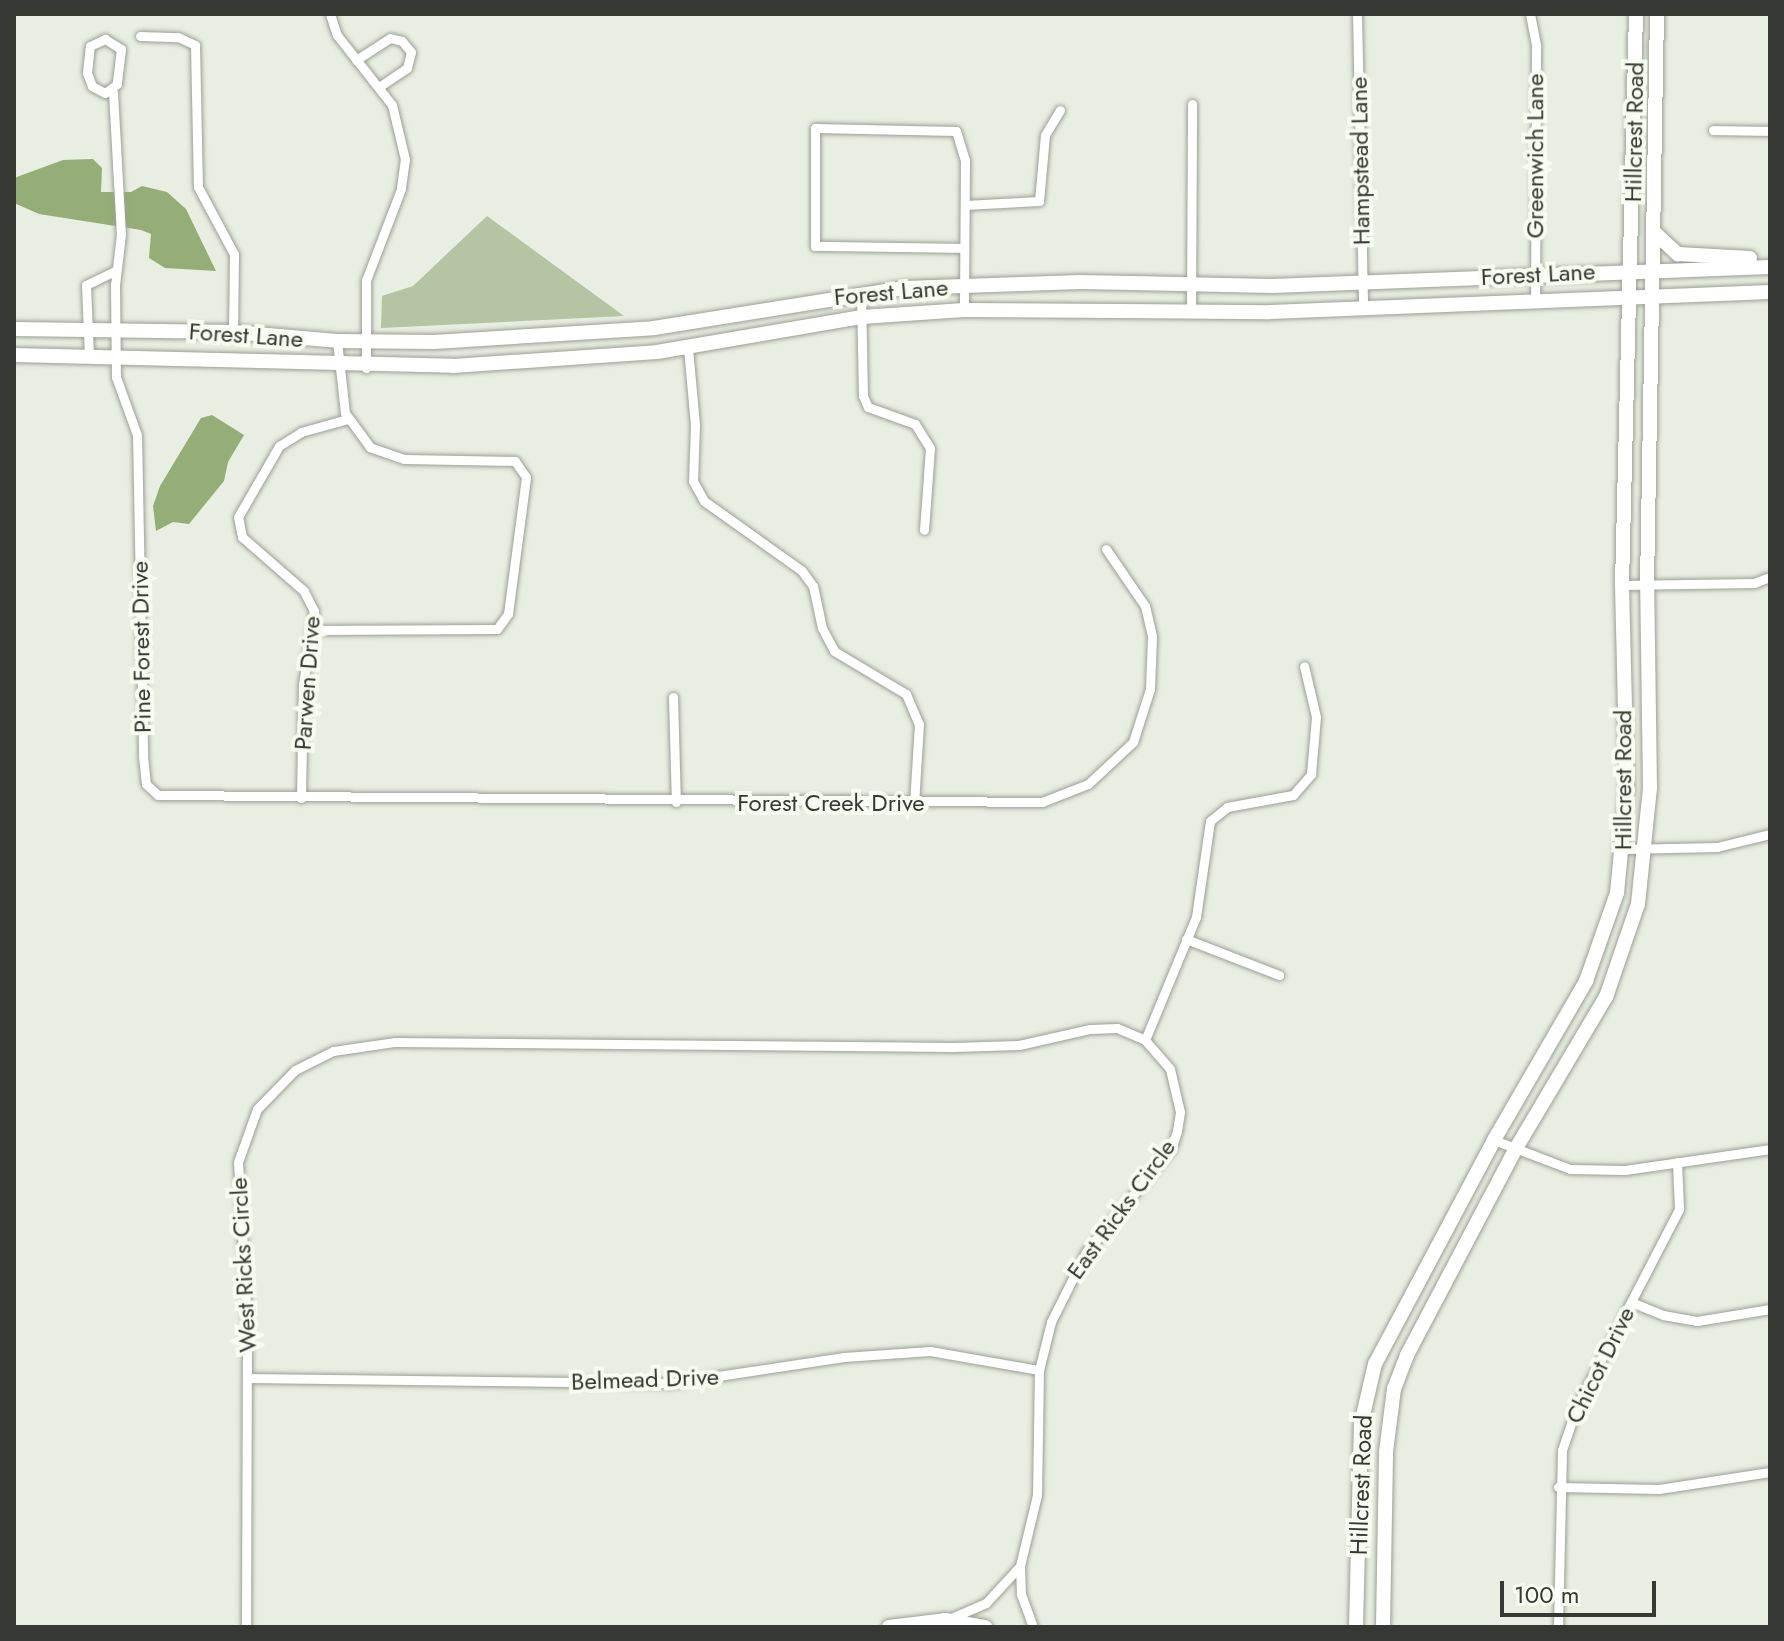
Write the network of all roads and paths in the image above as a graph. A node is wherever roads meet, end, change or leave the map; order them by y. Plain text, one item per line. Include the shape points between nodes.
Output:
1 (330, 14) edge
2 (1357, 14) edge
3 (1530, 14) edge
4 (1636, 14) edge
5 (1657, 14) edge
6 (140, 36) dead end
7 (356, 60) junction
8 (380, 86) junction
9 (113, 92) junction
10 (1192, 104) dead end
11 (1060, 110) dead end
12 (1713, 130) dead end
13 (1770, 131) edge
14 (965, 205) junction
15 (1654, 232) junction
16 (964, 248) junction
17 (1770, 264) edge
18 (1653, 268) junction
19 (1631, 269) junction
20 (115, 271) junction
21 (1535, 275) junction
22 (1362, 282) junction
23 (965, 285) junction
24 (1191, 287) junction
25 (1770, 292) edge
26 (861, 293) junction
27 (1631, 294) junction
28 (1654, 294) junction
29 (1535, 300) junction
30 (1363, 307) junction
31 (964, 310) junction
32 (1191, 311) junction
33 (862, 317) junction
34 (654, 328) junction
35 (14, 329) edge
36 (90, 330) junction
37 (118, 330) junction
38 (233, 332) junction
39 (337, 341) junction
40 (367, 342) junction
41 (688, 348) junction
42 (657, 352) junction
43 (14, 355) edge
44 (89, 356) junction
45 (116, 356) junction
46 (338, 367) junction
47 (366, 368) junction
48 (348, 419) junction
49 (924, 530) dead end
50 (1106, 549) dead end
51 (1770, 577) edge
52 (1622, 585) junction
53 (1647, 585) junction
54 (315, 630) junction
55 (1304, 666) dead end
56 (673, 697) dead end
57 (301, 798) junction
58 (676, 802) junction
59 (914, 803) junction
60 (1770, 834) edge
61 (1624, 849) junction
62 (1646, 849) junction
63 (1186, 939) junction
64 (1279, 975) dead end
65 (1145, 1040) junction
66 (1494, 1140) junction
67 (1770, 1149) edge
68 (1515, 1150) junction
69 (1677, 1162) junction
70 (1631, 1302) junction
71 (1770, 1309) edge
72 (1039, 1370) junction
73 (247, 1378) junction
74 (1770, 1472) edge
75 (1558, 1487) junction
76 (1020, 1566) junction
77 (945, 1620) junction
78 (246, 1627) edge
79 (889, 1627) edge
80 (985, 1627) edge
81 (1033, 1627) edge
82 (1356, 1627) edge
83 (1383, 1627) edge
84 (1558, 1627) edge

1 - 7 street via 337,35
2 - 22 street, Hampstead Lane
3 - 21 street, Greenwich Lane via 1536,46
4 - 19 main road, Hillcrest Road
5 - 15 main road, Hillcrest Road
6 - 38 street via 178,37 195,45 198,187 234,254
7 - 8 street
7 - 8 street via 390,38 402,41 411,52 407,68
8 - 40 street via 401,130 405,159 401,189 366,280
9 - 9 street via 121,49 119,44 96,40 88,54 89,81 99,91
9 - 20 street via 121,234
10 - 24 street
11 - 14 street via 1045,135 1039,201
12 - 13 street
14 - 16 street
14 - 16 street via 964,152 956,131 815,128 815,246
15 - 17 main road via 1678,254
15 - 18 main road, Hillcrest Road
16 - 23 street
17 - 18 main road, Forest Lane
18 - 19 main road, Forest Lane
18 - 28 main road, Hillcrest Road
19 - 21 main road, Forest Lane
19 - 27 main road, Hillcrest Road
20 - 36 street via 91,278 86,285
20 - 37 street
21 - 22 main road, Forest Lane
21 - 29 street, Greenwich Lane
22 - 24 main road, Forest Lane
22 - 30 street, Hampstead Lane
23 - 24 main road, Forest Lane
23 - 26 main road, Forest Lane
23 - 31 street
24 - 32 street
25 - 28 main road, Forest Lane
26 - 33 street
26 - 34 main road, Forest Lane
27 - 28 main road, Forest Lane
27 - 29 main road, Forest Lane
27 - 52 main road, Hillcrest Road
28 - 53 main road, Hillcrest Road
29 - 30 main road, Forest Lane
30 - 32 main road, Forest Lane
31 - 32 main road, Forest Lane
31 - 33 main road, Forest Lane
33 - 41 main road, Forest Lane
33 - 49 street via 863,396 868,407 915,424 930,448
34 - 40 main road, Forest Lane
34 - 42 main road
35 - 36 main road, Forest Lane
36 - 37 main road, Forest Lane
36 - 44 street
37 - 38 main road, Forest Lane
37 - 45 street
38 - 39 main road, Forest Lane
39 - 40 main road, Forest Lane
39 - 46 street
40 - 47 street
41 - 42 main road, Forest Lane
41 - 59 street via 695,425 693,481 704,501 802,571 813,586 822,628 834,651 906,694 919,724
42 - 47 main road, Forest Lane
43 - 44 main road, Forest Lane
44 - 45 main road, Forest Lane
45 - 46 main road, Forest Lane
45 - 57 street, Pine Forest Drive via 117,386 137,435 146,784 164,796
46 - 47 main road, Forest Lane
46 - 48 street
48 - 54 street, Parwen Drive via 301,432 279,446 238,517 246,541 311,600
48 - 54 street via 359,437 384,454 503,459 522,467 526,477 508,614 489,631
50 - 59 street, Forest Creek Drive via 1132,581 1152,636 1150,689 1133,742 1088,784 1042,802
51 - 53 street via 1754,583
52 - 53 street
52 - 61 main road, Hillcrest Road
53 - 62 main road, Hillcrest Road
54 - 57 street, Parwen Drive via 303,685
55 - 63 street via 1316,717 1311,774 1293,795 1227,807 1210,821 1200,899
56 - 58 street
57 - 58 street, Forest Creek Drive
58 - 59 street, Forest Creek Drive
60 - 62 street via 1717,847
61 - 62 street
61 - 66 main road, Hillcrest Road via 1606,932 1586,981
62 - 68 main road, Hillcrest Road via 1638,904 1606,997
63 - 64 street
63 - 65 street
65 - 72 street, East Ricks Circle via 1170,1069 1176,1086 1177,1131 1171,1149 1072,1276 1051,1322
65 - 73 street, West Ricks Circle via 1104,1028 1019,1045 365,1044 315,1059 276,1086 257,1109 238,1162
66 - 68 street
66 - 82 main road, Hillcrest Road via 1385,1340 1369,1381 1359,1450
67 - 69 street
68 - 69 street via 1570,1169 1625,1170
68 - 83 main road, Hillcrest Road via 1394,1389 1386,1452
69 - 70 street, Chicot Drive via 1679,1209
70 - 71 street via 1697,1321
70 - 75 street, Chicot Drive via 1569,1425
72 - 73 street, Belmead Drive via 930,1351 844,1357 672,1383
72 - 76 street, East Ricks Circle via 1037,1495
73 - 78 street, West Ricks Circle
74 - 75 street via 1659,1489
75 - 84 street, Chicot Drive
76 - 77 street, East Ricks Circle via 986,1603
76 - 81 street, East Ricks Circle via 1021,1594
77 - 79 main road
77 - 80 main road

